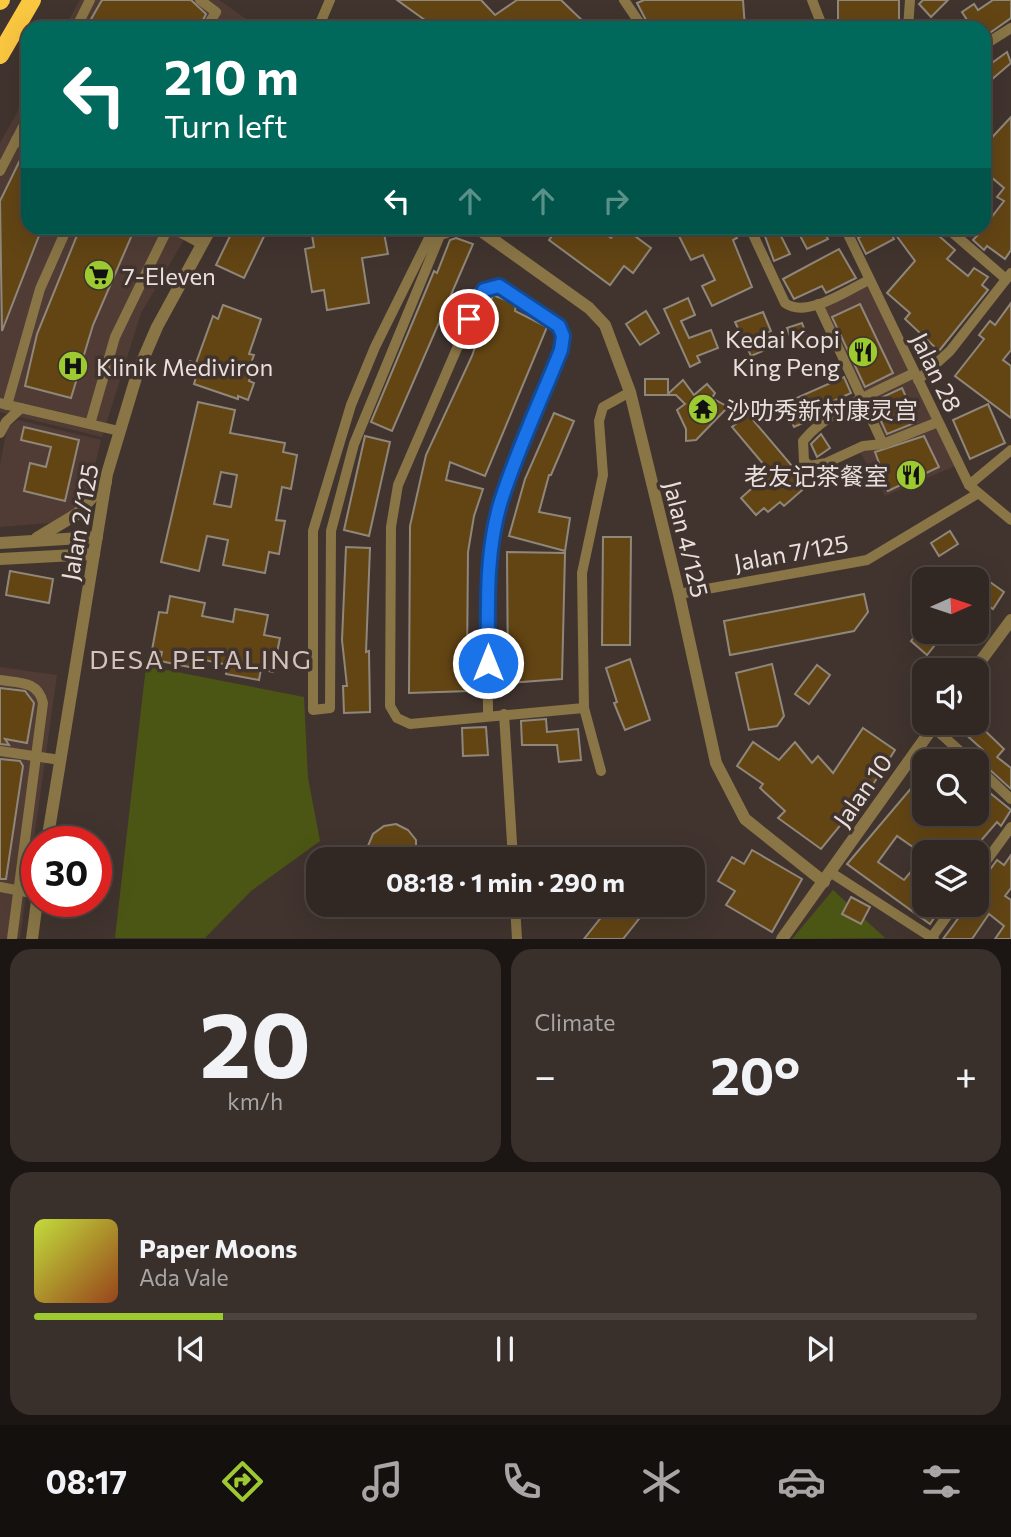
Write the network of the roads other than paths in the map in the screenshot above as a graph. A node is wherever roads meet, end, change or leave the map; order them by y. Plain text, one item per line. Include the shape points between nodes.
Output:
1 (32, 0) edge
2 (90, 0) edge
3 (200, 0) edge
4 (330, 0) edge
5 (624, 0) edge
6 (812, 0) edge
7 (910, 0) edge
8 (80, 21) edge
9 (210, 21) edge
10 (321, 21) edge
11 (638, 21) edge
12 (820, 21) edge
13 (908, 21) edge
14 (1011, 28) edge
15 (991, 41) edge
16 (0, 55) edge
17 (21, 132) edge
18 (16, 140) junction
19 (21, 143) edge
20 (0, 171) edge
21 (64, 235) edge
22 (166, 235) edge
23 (184, 235) edge
24 (207, 235) edge
25 (437, 235) edge
26 (438, 235) edge
27 (486, 235) edge
28 (753, 235) edge
29 (848, 235) edge
30 (956, 235) edge
31 (202, 244) junction
32 (1009, 276) edge
33 (869, 280) junction
34 (818, 304) junction
35 (916, 377) junction
36 (629, 392) junction
37 (860, 400) junction
38 (4, 404) edge
39 (21, 408) junction
40 (938, 422) junction
41 (90, 424) junction
42 (119, 431) junction
43 (0, 433) edge
44 (883, 444) junction
45 (1011, 450) edge
46 (106, 482) junction
47 (973, 490) junction
48 (1011, 520) edge
49 (97, 537) junction
50 (4, 540) edge
51 (33, 541) junction
52 (93, 554) junction
53 (0, 559) edge
54 (679, 594) junction
55 (1011, 620) edge
56 (983, 658) edge
57 (0, 680) edge
58 (584, 708) junction
59 (505, 714) junction
60 (488, 715) junction
61 (927, 735) edge
62 (944, 735) edge
63 (959, 749) edge
64 (0, 751) edge
65 (37, 757) junction
66 (60, 760) junction
67 (601, 771) dead end
68 (989, 778) edge
69 (1011, 799) edge
70 (50, 826) edge
71 (1011, 827) edge
72 (512, 847) edge
73 (989, 857) edge
74 (827, 877) junction
75 (0, 887) edge
76 (20, 891) junction
77 (35, 917) edge
78 (516, 917) edge
79 (947, 917) edge
80 (933, 938) edge
81 (12, 939) edge
82 (32, 939) edge
83 (517, 939) edge
84 (782, 939) edge

1 - 16 highway
2 - 8 street
3 - 9 street via 216,12
4 - 10 street
5 - 11 street
6 - 12 street
7 - 13 street
14 - 15 street
17 - 18 street
18 - 19 street
18 - 20 street
21 - 38 street via 40,289
22 - 41 street via 119,328
23 - 31 street
24 - 31 street, Jalan 2/125
25 - 26 street via 375,347 351,405 313,531 313,710 330,708 331,531 354,444
27 - 36 street, Jalan 4/125 via 597,317 615,348
28 - 34 street via 785,303 798,309
29 - 33 street, Jalan 28
30 - 32 street
31 - 42 street, Jalan 2/125 via 157,327
32 - 35 street via 950,351
33 - 34 street
33 - 35 street, Jalan 28
34 - 37 street
35 - 37 street
35 - 40 street, Jalan 28
36 - 54 street, Jalan 4/125
36 - 58 street via 603,407 600,421 603,475 582,573
37 - 44 street
37 - 44 street via 806,438 801,448 804,461 815,466 863,446
38 - 39 street
39 - 41 street
39 - 43 street
40 - 44 street
40 - 47 street, Jalan 28
41 - 42 street
42 - 46 street, Jalan 2/125
45 - 47 street, Jalan 7/125
46 - 49 street, Jalan 2/125
46 - 51 street via 77,514
47 - 48 street, Jalan 28
47 - 54 street, Jalan 7/125 via 867,560
49 - 51 street
49 - 52 street, Jalan 2/125
50 - 51 street
52 - 53 street
52 - 66 street, Jalan 2/125
54 - 74 street, Jalan 4/125 via 716,763 745,818
55 - 56 street
57 - 65 street via 33,685 40,692 43,703
58 - 59 street
58 - 67 street
59 - 60 street
59 - 72 street
60 - 60 street via 488,610 495,530 501,501 563,343 559,326 506,289 488,286 480,295 398,485 391,527 390,706 397,718 410,723
61 - 74 street, Jalan 10
62 - 63 street
64 - 65 street
65 - 66 street
65 - 76 street
66 - 70 street, Jalan 2/125
68 - 69 street
71 - 73 street
74 - 80 street
74 - 84 street, Jalan 10
75 - 76 street
76 - 81 street
77 - 82 street
78 - 83 street
79 - 80 street

